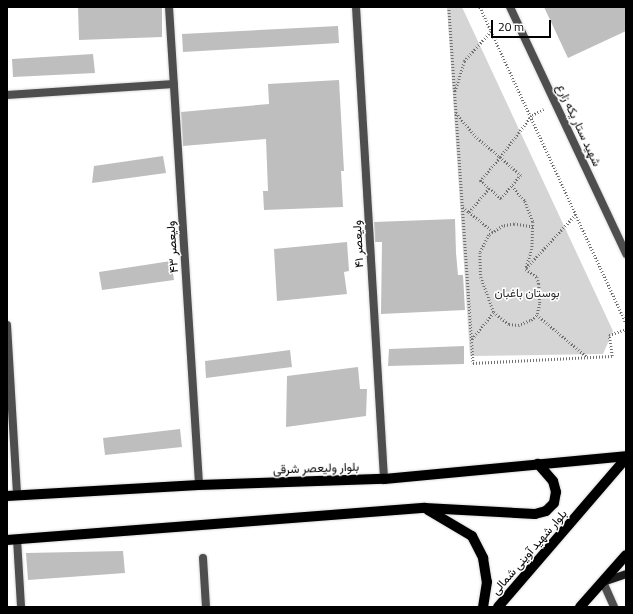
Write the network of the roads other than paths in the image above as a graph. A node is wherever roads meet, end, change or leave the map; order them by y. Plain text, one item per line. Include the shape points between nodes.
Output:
1 (169, 7) edge
2 (356, 7) edge
3 (510, 7) edge
4 (174, 84) junction
5 (7, 95) edge
6 (626, 254) edge
7 (7, 325) edge
8 (626, 457) edge
9 (538, 464) junction
10 (384, 479) junction
11 (199, 485) junction
12 (12, 496) edge
13 (425, 508) junction
14 (12, 539) edge
15 (626, 555) edge
16 (203, 558) dead end
17 (626, 574) edge
18 (603, 582) junction
19 (21, 607) edge
20 (206, 607) edge
21 (483, 607) edge
22 (498, 607) edge
23 (580, 607) edge
24 (614, 607) edge

1 - 4 street, ولیعصر ۴۳
2 - 10 street, ولیعصر ۴۱
3 - 6 street, شهید ستار یکه زارع
4 - 5 street
4 - 11 street, ولیعصر ۴۳
7 - 12 street
8 - 9 main road, بلوار ولیعصر شرقی
8 - 22 main road, بلوار شهید آوینی شمالی
9 - 10 main road, بلوار ولیعصر شرقی
9 - 13 main road via 553,481 556,492 554,504 546,511 535,514
10 - 11 main road, بلوار ولیعصر شرقی
11 - 12 main road, بلوار ولیعصر شرقی
13 - 14 main road
13 - 21 main road via 453,522 472,536 483,558 487,582
14 - 19 street
15 - 18 main road
16 - 20 street
17 - 18 main road
18 - 23 main road
18 - 24 street

